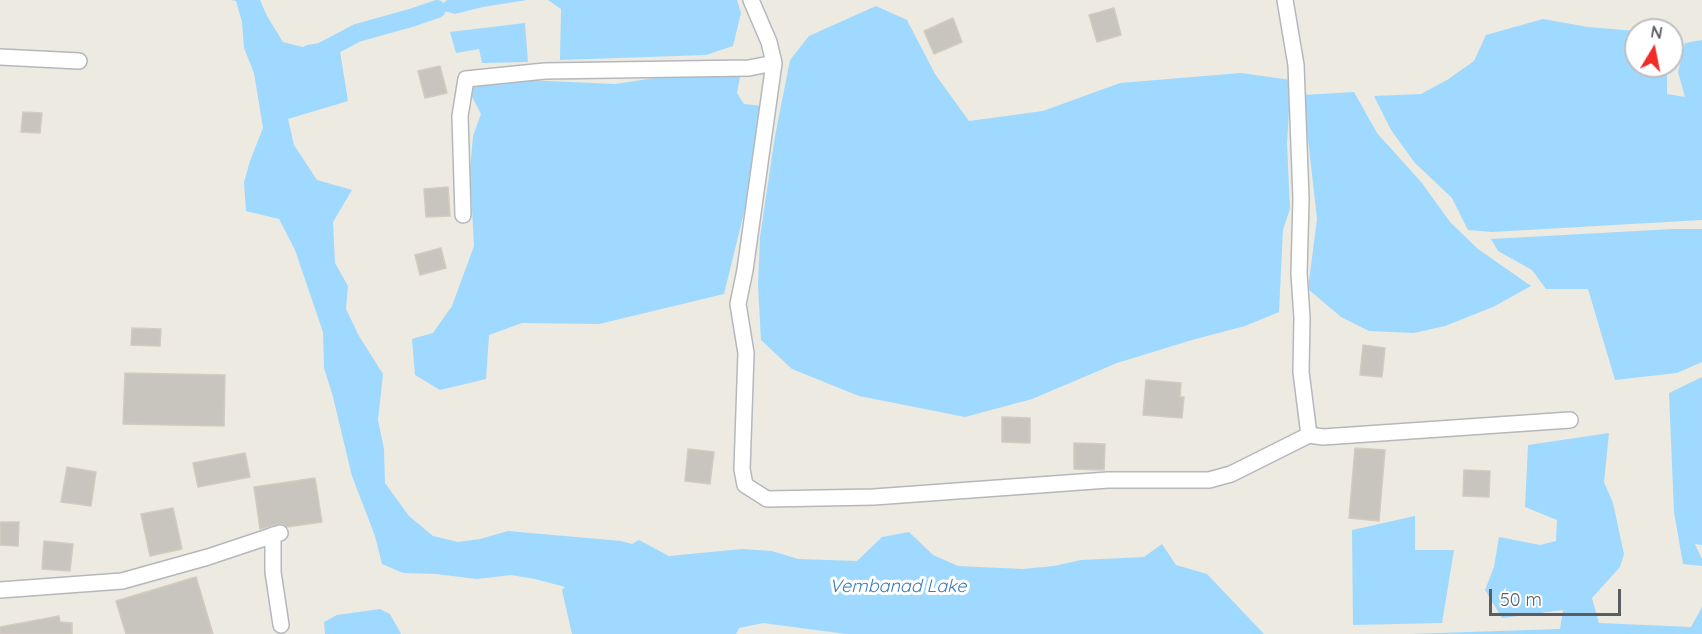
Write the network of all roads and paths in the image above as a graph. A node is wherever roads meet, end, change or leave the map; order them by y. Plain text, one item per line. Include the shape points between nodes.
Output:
1 (751, 0) edge
2 (1285, 0) edge
3 (0, 57) edge
4 (79, 61) dead end
5 (774, 63) junction
6 (463, 215) dead end
7 (1570, 420) dead end
8 (1309, 435) junction
9 (0, 590) edge
10 (281, 625) dead end

1 - 5 street
2 - 8 street via 1296,64 1301,372
3 - 4 street
5 - 6 street via 749,68 544,71 466,79 460,116
5 - 8 street via 746,270 738,303 746,352 742,469 745,485 767,499 874,497 1108,480 1209,480 1231,474
7 - 8 street
9 - 10 street via 123,581 276,534 273,572

